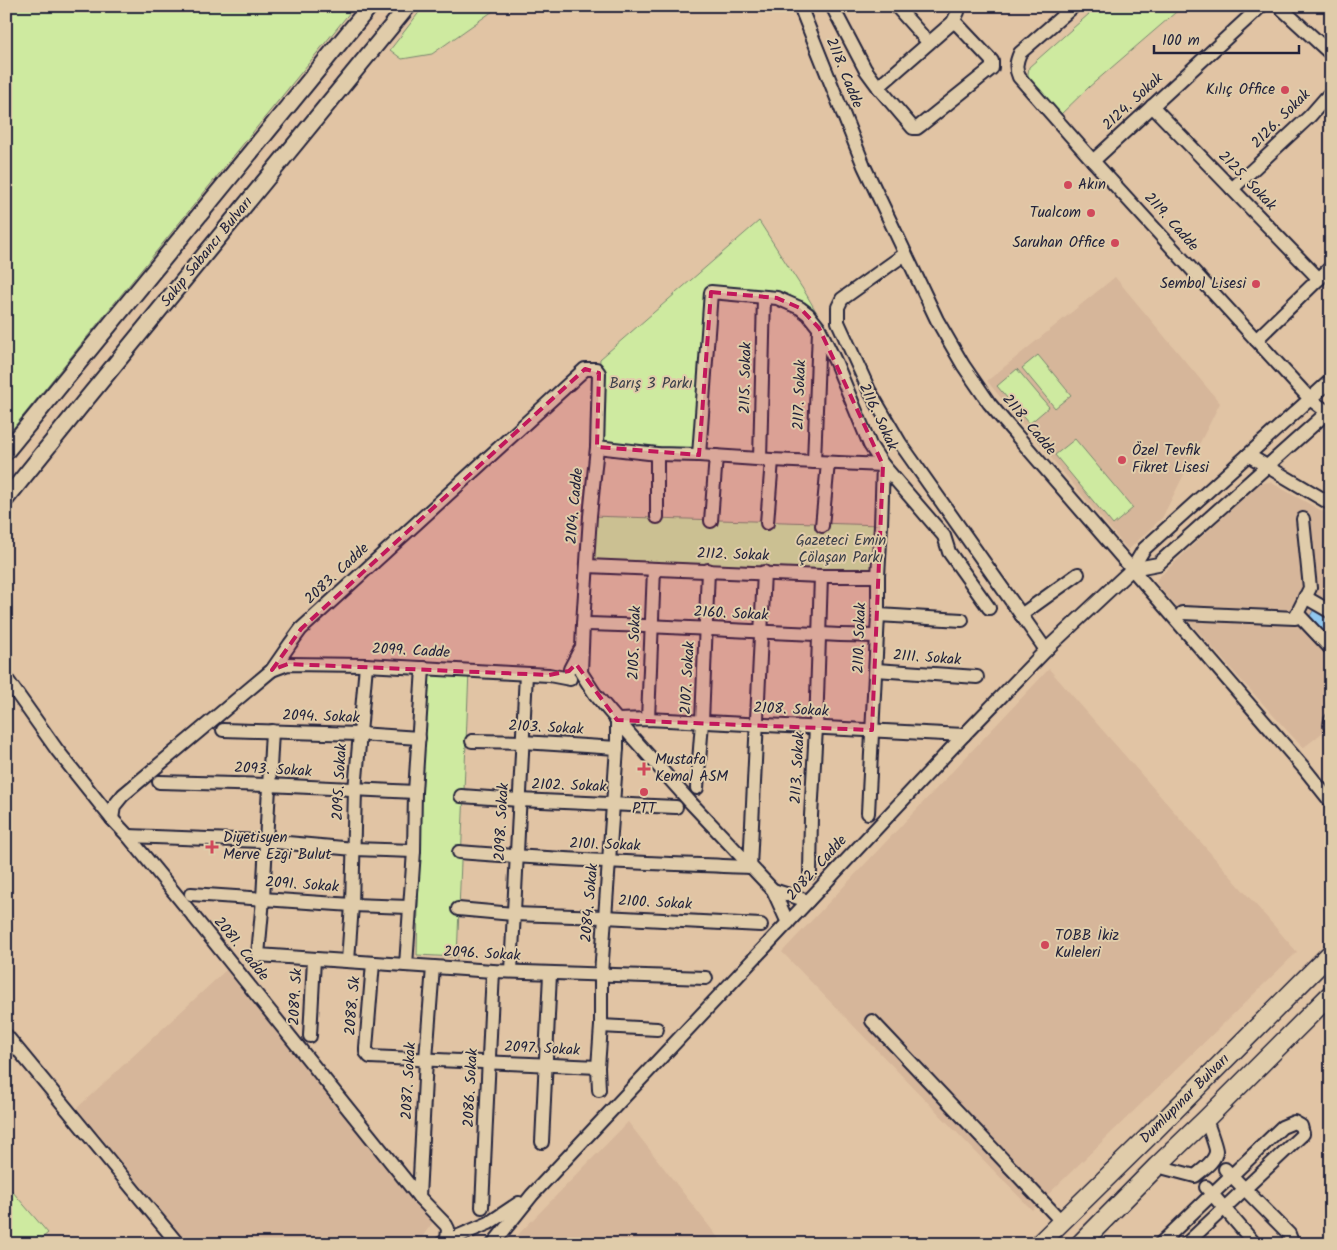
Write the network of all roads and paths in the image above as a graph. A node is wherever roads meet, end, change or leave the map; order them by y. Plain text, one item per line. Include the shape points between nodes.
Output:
1 (370, 6) edge
2 (408, 6) edge
3 (800, 6) edge
4 (832, 6) edge
5 (896, 6) edge
6 (958, 6) edge
7 (1074, 6) edge
8 (1260, 6) edge
9 (1279, 6) edge
10 (953, 22) junction
11 (928, 42) junction
12 (1331, 54) edge
13 (880, 88) junction
14 (1331, 92) edge
15 (1152, 106) junction
16 (1094, 161) junction
17 (1232, 189) junction
18 (905, 254) junction
19 (1331, 267) edge
20 (1319, 279) junction
21 (764, 297) junction
22 (819, 328) junction
23 (1256, 340) junction
24 (599, 373) joint
25 (1331, 380) edge
26 (1310, 399) junction
27 (1330, 412) edge
28 (597, 446) junction
29 (6, 452) edge
30 (657, 454) junction
31 (1248, 454) junction
32 (699, 455) junction
33 (716, 456) junction
34 (766, 460) junction
35 (814, 462) junction
36 (828, 463) junction
37 (883, 465) junction
38 (1268, 466) junction
39 (1307, 490) junction
40 (6, 499) edge
41 (1307, 503) dead end
42 (1331, 504) edge
43 (657, 517) dead end
44 (1303, 519) dead end
45 (711, 522) dead end
46 (767, 523) dead end
47 (822, 526) dead end
48 (587, 566) junction
49 (654, 568) junction
50 (1132, 569) junction
51 (708, 570) junction
52 (764, 572) junction
53 (1078, 574) dead end
54 (821, 576) junction
55 (878, 576) junction
56 (1305, 597) junction
57 (990, 608) dead end
58 (1331, 612) edge
59 (1182, 613) dead end
60 (1297, 613) junction
61 (878, 615) junction
62 (1021, 615) junction
63 (962, 620) dead end
64 (583, 624) junction
65 (653, 626) junction
66 (706, 629) junction
67 (761, 632) junction
68 (819, 634) junction
69 (877, 636) junction
70 (1331, 649) edge
71 (1046, 650) junction
72 (366, 665) junction
73 (423, 668) junction
74 (272, 670) junction
75 (876, 670) junction
76 (526, 674) junction
77 (574, 674) junction
78 (976, 677) dead end
79 (6, 678) edge
80 (648, 719) junction
81 (617, 720) junction
82 (702, 722) junction
83 (757, 725) junction
84 (816, 728) junction
85 (223, 730) dead end
86 (872, 730) junction
87 (272, 731) junction
88 (359, 734) junction
89 (964, 735) junction
90 (419, 738) junction
91 (472, 741) dead end
92 (523, 742) junction
93 (617, 748) junction
94 (159, 782) dead end
95 (268, 785) junction
96 (697, 788) dead end
97 (355, 790) junction
98 (415, 792) junction
99 (461, 796) dead end
100 (519, 800) junction
101 (1331, 802) edge
102 (613, 804) junction
103 (676, 807) dead end
104 (868, 813) dead end
105 (112, 819) junction
106 (128, 836) junction
107 (265, 841) junction
108 (354, 849) junction
109 (414, 851) junction
110 (458, 852) dead end
111 (516, 857) junction
112 (610, 862) junction
113 (750, 867) junction
114 (810, 873) dead end
115 (773, 890) junction
116 (191, 894) dead end
117 (263, 899) junction
118 (808, 901) junction
119 (352, 905) junction
120 (409, 907) junction
121 (458, 909) dead end
122 (513, 914) junction
123 (604, 917) junction
124 (788, 923) junction
125 (761, 925) dead end
126 (1331, 953) edge
127 (314, 959) junction
128 (348, 961) junction
129 (373, 963) junction
130 (406, 965) junction
131 (433, 967) junction
132 (493, 971) junction
133 (511, 971) junction
134 (550, 974) junction
135 (601, 974) junction
136 (706, 978) dead end
137 (1331, 994) edge
138 (872, 1021) dead end
139 (601, 1026) junction
140 (657, 1029) dead end
141 (6, 1035) edge
142 (310, 1036) dead end
143 (366, 1052) joint
144 (426, 1059) junction
145 (488, 1062) junction
146 (545, 1065) junction
147 (598, 1067) junction
148 (599, 1090) dead end
149 (1206, 1120) junction
150 (542, 1142) dead end
151 (1157, 1166) junction
152 (1228, 1172) junction
153 (1244, 1189) junction
154 (1209, 1191) junction
155 (532, 1195) junction
156 (420, 1197) junction
157 (482, 1206) dead end
158 (1224, 1208) junction
159 (1062, 1222) junction
160 (444, 1242) edge
161 (178, 1244) edge
162 (469, 1244) edge
163 (493, 1244) edge
164 (1039, 1244) edge
165 (1080, 1244) edge
166 (1160, 1244) edge
167 (1186, 1244) edge
168 (1255, 1244) edge
169 (1291, 1244) edge

1 - 29 main road, Sakıp Sabancı Bulvarı
2 - 40 main road, Sakıp Sabancı Bulvarı
3 - 18 street, 2118. Cadde via 864,166
4 - 13 street via 865,69
5 - 11 street
6 - 10 street
7 - 16 street, 2119. Cadde via 1020,53 1017,72
8 - 15 street, 2124. Sokak
9 - 12 street
10 - 11 street
10 - 13 street via 992,61 992,68 917,128 908,123
11 - 13 street
14 - 17 street, 2126. Sokak
15 - 16 street, 2124. Sokak
15 - 17 street, 2125. Sokak
16 - 23 street, 2119. Cadde
17 - 20 street, 2125. Sokak
18 - 50 street, 2118. Cadde via 937,320 976,385
18 - 62 street via 842,299 838,306 838,322 869,390 900,443
19 - 20 street
20 - 23 street
21 - 22 street, 2116. Sokak via 777,298 800,308
21 - 32 street, 2116. Sokak via 711,292
21 - 34 street, 2115. Sokak
22 - 35 street, 2117. Sokak
22 - 37 street, 2116. Sokak via 870,444
23 - 26 street, 2119. Cadde
24 - 28 street, 2104. Cadde
24 - 74 street, 2083. Cadde via 596,369 585,369 301,629
25 - 26 street, 2082. Cadde
26 - 27 street, 2119. Cadde
26 - 31 street, 2082. Cadde
27 - 38 street
28 - 30 street
28 - 48 street, 2104. Cadde
30 - 32 street
30 - 43 street
31 - 38 street
31 - 50 street, 2082. Cadde via 1144,549
32 - 33 street
33 - 34 street
33 - 45 street
34 - 35 street
34 - 46 street, 2115. Sokak
35 - 36 street
36 - 37 street
36 - 47 street
37 - 55 street, 2110. Sokak
37 - 57 street, 2116. Sokak via 944,536 949,552
38 - 39 street
38 - 50 street via 1158,564
39 - 41 street
39 - 42 street
44 - 56 street via 1310,588
48 - 49 street, 2112. Sokak
48 - 64 street, 2104. Cadde
49 - 51 street, 2112. Sokak
49 - 65 street, 2105. Sokak
50 - 71 street, 2082. Cadde
50 - 101 street, 2118. Cadde
51 - 52 street, 2112. Sokak
51 - 66 street, 2107. Sokak
52 - 54 street, 2112. Sokak
52 - 67 street
53 - 62 street
54 - 55 street, 2112. Sokak
54 - 68 street, 2113. Sokak
55 - 61 street, 2110. Sokak
56 - 58 street
56 - 60 street
59 - 60 street via 1295,618
60 - 70 street
61 - 63 street
61 - 69 street, 2110. Sokak
62 - 71 street
64 - 65 street, 2160. Sokak
64 - 77 street, 2104. Cadde via 583,643
65 - 66 street, 2160. Sokak
65 - 80 street, 2105. Sokak
66 - 67 street, 2160. Sokak
66 - 82 street, 2107. Sokak
67 - 68 street, 2160. Sokak
67 - 83 street
68 - 69 street, 2160. Sokak
68 - 84 street, 2113. Sokak
69 - 75 street, 2110. Sokak
71 - 89 street, 2082. Cadde
72 - 73 street, 2099. Cadde
72 - 74 street, 2099. Cadde via 288,664
72 - 88 street, 2095. Sokak
73 - 76 street, 2099. Cadde
73 - 90 street
74 - 105 street, 2083. Cadde via 123,795 114,806
75 - 78 street, 2111. Sokak
75 - 86 street, 2110. Sokak
76 - 77 street, 2099. Cadde
76 - 92 street, 2098. Sokak
77 - 81 street
79 - 105 street, 2081. Cadde via 56,750
80 - 81 street, 2108. Sokak
80 - 82 street, 2108. Sokak
81 - 93 street, 2084. Sokak
81 - 113 street
82 - 83 street, 2108. Sokak
82 - 96 street, 2107. Sokak
83 - 84 street, 2108. Sokak
83 - 113 street
84 - 86 street, 2108. Sokak
84 - 114 street, 2113. Sokak
85 - 87 street, 2094. Sokak
86 - 89 street, 2108. Sokak
86 - 104 street, 2110. Sokak
87 - 88 street, 2094. Sokak
87 - 95 street
88 - 90 street, 2094. Sokak
88 - 97 street, 2095. Sokak
89 - 118 street, 2082. Cadde
90 - 98 street
91 - 92 street, 2103. Sokak
92 - 93 street, 2103. Sokak
92 - 100 street, 2098. Sokak
93 - 102 street, 2084. Sokak
94 - 95 street, 2093. Sokak
95 - 97 street, 2093. Sokak
95 - 107 street
97 - 98 street, 2093. Sokak
97 - 108 street, 2095. Sokak
98 - 109 street
99 - 100 street, 2102. Sokak
100 - 102 street, 2102. Sokak
100 - 111 street, 2098. Sokak
102 - 103 street, 2102. Sokak
102 - 112 street, 2084. Sokak
105 - 106 street, 2081. Cadde
106 - 107 street
106 - 156 street, 2081. Cadde
107 - 108 street
107 - 117 street
108 - 109 street
108 - 119 street, 2095. Sokak
109 - 120 street
110 - 111 street, 2101. Sokak
111 - 112 street, 2101. Sokak
111 - 122 street, 2098. Sokak
112 - 113 street, 2101. Sokak
112 - 123 street, 2084. Sokak
113 - 115 street
115 - 118 street
115 - 124 street
116 - 117 street, 2091. Sokak
117 - 119 street, 2091. Sokak
117 - 127 street, 2096. Sokak via 258,955
118 - 124 street, 2082. Cadde
119 - 120 street, 2091. Sokak
119 - 128 street, 2095. Sokak
120 - 130 street
121 - 122 street, 2100. Sokak
122 - 123 street, 2100. Sokak
122 - 133 street, 2098. Sokak
123 - 125 street, 2100. Sokak
123 - 135 street, 2084. Sokak
124 - 155 street, 2082. Cadde
126 - 159 highway, Dumlupınar Bulvarı
127 - 128 street, 2096. Sokak
127 - 142 street, 2089. Sk
128 - 129 street, 2096. Sokak
129 - 130 street, 2096. Sokak
129 - 143 street, 2088. Sk
130 - 131 street, 2096. Sokak
131 - 132 street, 2096. Sokak
131 - 144 street, 2087. Sokak
132 - 133 street, 2096. Sokak
132 - 145 street, 2086. Sokak
133 - 134 street, 2096. Sokak
134 - 135 street, 2096. Sokak
134 - 146 street
135 - 136 street, 2096. Sokak
135 - 139 street, 2084. Sokak
137 - 149 highway, Dumlupınar Bulvarı
138 - 159 street
139 - 140 street
139 - 147 street, 2084. Sokak
141 - 161 street
143 - 144 street, 2097. Sokak via 372,1058
144 - 145 street, 2097. Sokak
144 - 156 street, 2087. Sokak
145 - 146 street, 2097. Sokak
145 - 157 street, 2086. Sokak
146 - 147 street, 2097. Sokak
146 - 150 street
147 - 148 street, 2084. Sokak
149 - 151 highway, Dumlupınar Bulvarı
149 - 151 street via 1216,1152 1214,1159 1196,1176
151 - 165 highway, Dumlupınar Bulvarı
152 - 153 street
152 - 153 street via 1282,1127 1294,1122 1301,1126 1303,1134
152 - 154 street
153 - 158 street
153 - 169 street via 1289,1234
154 - 158 street
154 - 166 street
155 - 160 street, 2082. Cadde via 489,1223
155 - 163 street, 2082. Cadde
156 - 160 street, 2081. Cadde via 446,1225
158 - 167 street
158 - 168 street
159 - 164 highway, Dumlupınar Bulvarı
160 - 162 street via 454,1238

